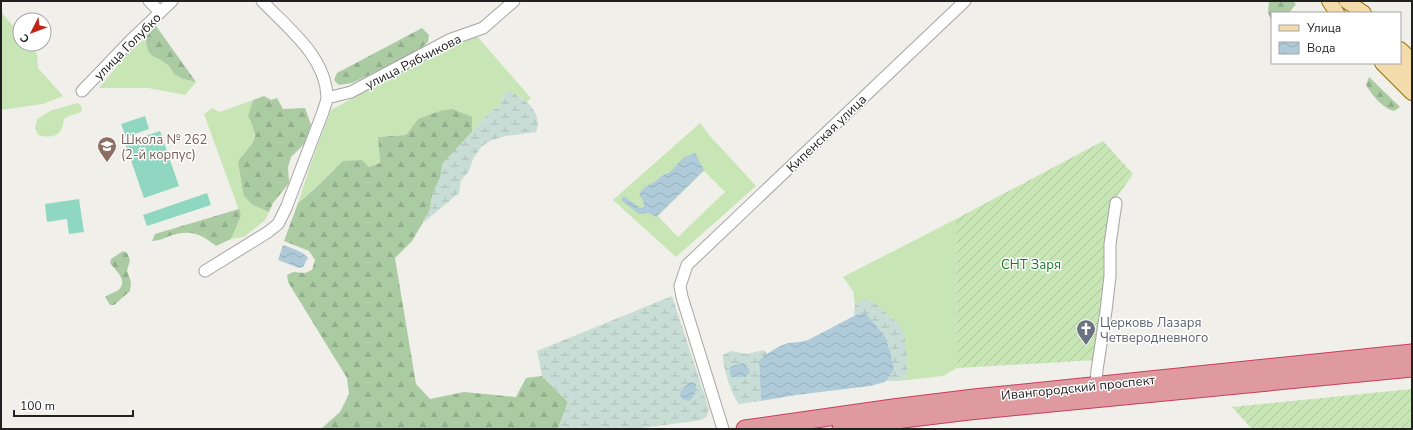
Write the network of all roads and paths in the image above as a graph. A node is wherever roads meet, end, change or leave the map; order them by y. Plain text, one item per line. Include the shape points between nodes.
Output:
1 (150, 1) edge
2 (172, 1) edge
3 (262, 1) edge
4 (514, 1) edge
5 (965, 1) edge
6 (1329, 1) edge
7 (1336, 1) edge
8 (1346, 1) edge
9 (160, 12) junction
10 (1336, 12) edge
11 (1347, 12) edge
12 (1362, 12) edge
13 (1401, 50) edge
14 (1412, 60) edge
15 (1383, 64) edge
16 (1399, 64) edge
17 (1412, 77) edge
18 (82, 91) dead end
19 (1412, 93) edge
20 (327, 98) junction
21 (1116, 203) dead end
22 (205, 271) dead end
23 (1412, 354) edge
24 (1412, 368) edge
25 (1096, 385) junction
26 (723, 429) edge
27 (745, 429) edge
28 (841, 429) edge

1 - 9 street
2 - 9 street, улица Голубко
3 - 20 street via 310,51 324,79
4 - 20 street, улица Рябчикова via 483,28 449,40 351,92
5 - 26 street, Кипенская улица via 687,265 680,286 682,297
6 - 10 main road
7 - 11 main road
8 - 12 main road
9 - 18 street, улица Голубко
13 - 14 main road
15 - 19 main road
16 - 17 main road
20 - 22 street via 278,224
21 - 25 street via 1110,244 1110,276
23 - 25 highway, Ивангородский проспект
24 - 28 highway, Ивангородский проспект via 969,411
25 - 27 highway, Ивангородский проспект via 901,407

